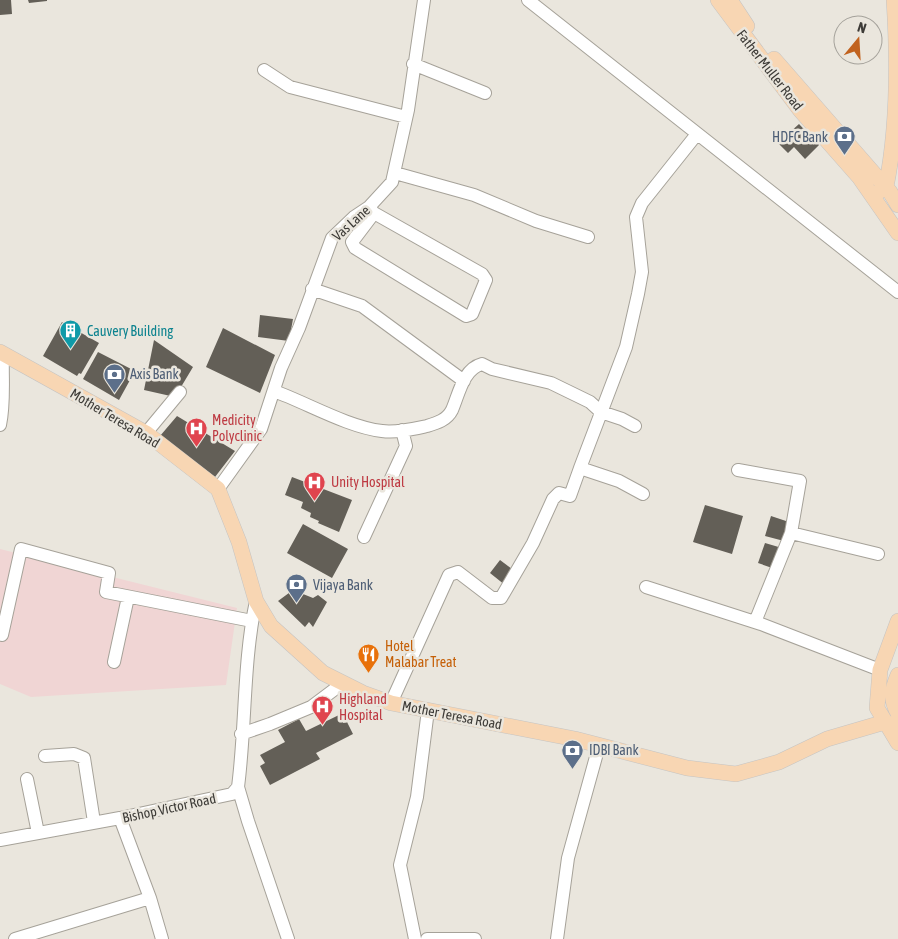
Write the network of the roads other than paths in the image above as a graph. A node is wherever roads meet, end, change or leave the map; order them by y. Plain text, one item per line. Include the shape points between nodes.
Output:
1 (424, 0) edge
2 (528, 0) edge
3 (718, 0) edge
4 (730, 0) edge
5 (894, 0) edge
6 (898, 55) edge
7 (413, 64) junction
8 (264, 70) dead end
9 (485, 93) dead end
10 (406, 117) junction
11 (697, 134) junction
12 (395, 173) junction
13 (873, 196) junction
14 (894, 196) edge
15 (882, 208) junction
16 (372, 210) junction
17 (898, 233) edge
18 (588, 237) dead end
19 (312, 289) junction
20 (898, 292) edge
21 (1, 353) edge
22 (464, 381) junction
23 (274, 391) junction
24 (180, 392) dead end
25 (601, 412) junction
26 (0, 425) edge
27 (636, 426) dead end
28 (402, 430) junction
29 (146, 433) junction
30 (580, 468) junction
31 (738, 470) dead end
32 (218, 489) junction
33 (643, 494) dead end
34 (791, 533) junction
35 (364, 537) dead end
36 (878, 554) dead end
37 (646, 587) dead end
38 (128, 597) junction
39 (256, 601) junction
40 (252, 621) junction
41 (898, 621) edge
42 (755, 622) junction
43 (2, 634) dead end
44 (114, 662) dead end
45 (880, 670) junction
46 (898, 675) edge
47 (343, 683) junction
48 (391, 703) junction
49 (428, 710) junction
50 (898, 713) edge
51 (891, 724) edge
52 (241, 734) junction
53 (898, 743) edge
54 (599, 746) junction
55 (45, 756) dead end
56 (27, 779) dead end
57 (238, 787) junction
58 (120, 818) junction
59 (94, 822) junction
60 (38, 832) junction
61 (0, 840) edge
62 (150, 898) junction
63 (15, 939) edge
64 (162, 939) edge
65 (288, 939) edge
66 (415, 939) edge
67 (427, 939) edge
68 (475, 939) edge
69 (557, 939) edge

1 - 7 street, Vas Lane
2 - 11 street
3 - 13 main road, Father Muller Road via 800,110
4 - 14 main road via 780,66
5 - 6 main road
6 - 14 main road via 892,156
7 - 9 street
7 - 10 street, Vas Lane
8 - 10 street via 290,87
10 - 12 street, Vas Lane
11 - 20 street
11 - 25 street via 642,203 636,218 642,272 626,347
12 - 16 street, Vas Lane
12 - 18 street via 474,195 528,218
13 - 14 main road
13 - 15 main road, Father Muller Road
14 - 15 main road
15 - 17 main road, Father Muller Road
16 - 16 street via 482,274 486,280 472,314 466,316 355,248 352,242
16 - 19 street, Vas Lane via 354,216 332,238
19 - 22 street via 362,306
19 - 23 street, Vas Lane
21 - 26 street via 3,411
21 - 29 main road, Mother Teresa Road
22 - 25 street via 472,369 482,364 551,384 590,402
22 - 28 street via 451,412 444,419
23 - 28 street via 379,430
23 - 32 street, Vas Lane via 261,429
24 - 29 street
25 - 27 street
25 - 30 street
28 - 35 street via 406,446
29 - 32 main road, Mother Teresa Road
30 - 33 street via 619,481
30 - 48 street via 570,496 560,493 553,499 533,543 501,598 492,598 458,572 449,575
31 - 34 street via 800,481
32 - 39 main road, Mother Teresa Road via 239,542
34 - 36 street
34 - 42 street
37 - 42 street
38 - 40 street
38 - 43 street via 106,592 110,573 21,549
38 - 44 street
39 - 40 street
39 - 47 main road, Mother Teresa Road via 271,626 289,644 323,673
40 - 52 street
41 - 45 main road
42 - 45 street
45 - 51 main road via 877,708
46 - 50 main road via 892,691
47 - 48 main road, Mother Teresa Road
47 - 52 street via 312,706
48 - 49 main road, Mother Teresa Road
49 - 54 main road, Mother Teresa Road
49 - 66 street via 417,797 400,865
51 - 53 main road
51 - 54 main road, Mother Teresa Road via 827,739 779,762 736,774 687,768
52 - 57 street
54 - 69 street via 568,858
55 - 59 street via 80,754 84,758
56 - 60 street
57 - 58 street, Bishop Victor Road via 232,794 216,799
57 - 65 street
58 - 59 street, Bishop Victor Road
58 - 62 street
59 - 60 street, Bishop Victor Road
60 - 61 street, Bishop Victor Road
62 - 63 street
62 - 64 street
67 - 68 street

